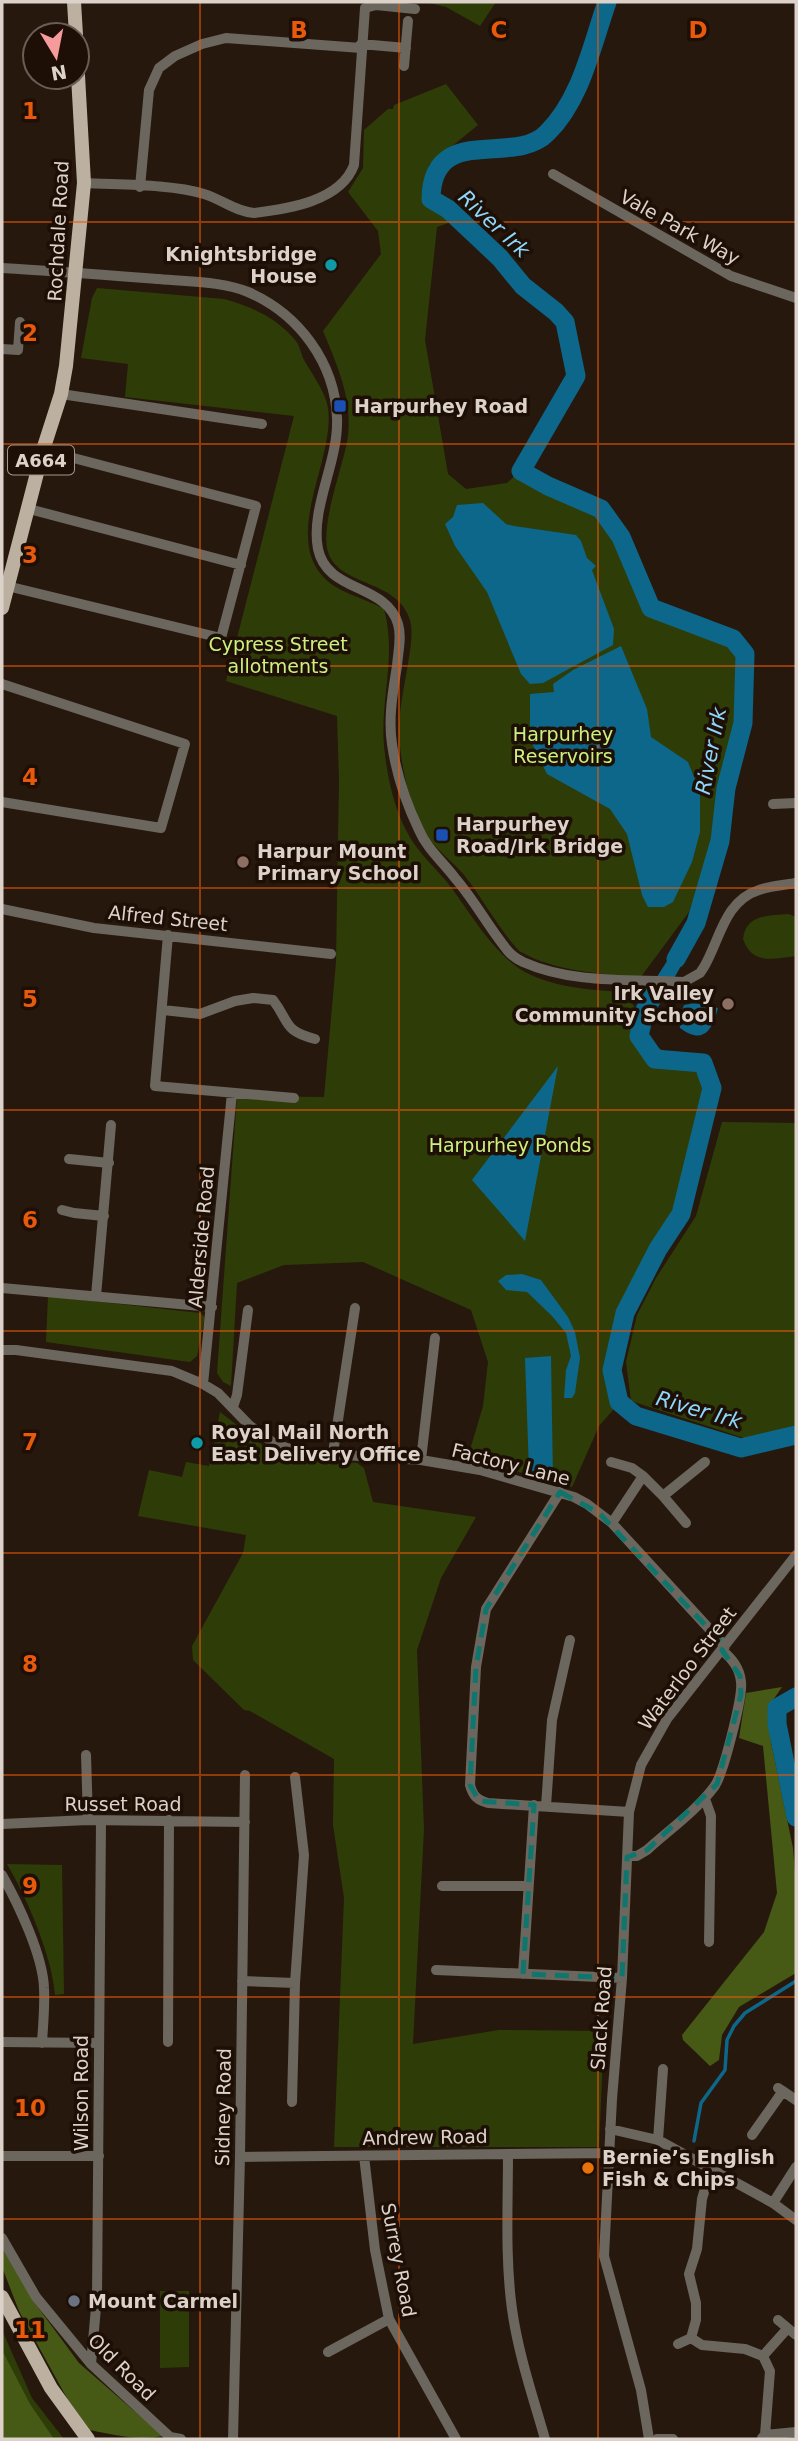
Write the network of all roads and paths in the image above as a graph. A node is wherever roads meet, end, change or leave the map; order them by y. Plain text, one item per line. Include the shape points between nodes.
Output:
1 (74, 2) edge
2 (415, 9) dead end
3 (75, 21) edge
4 (408, 21) dead end
5 (361, 46) junction
6 (406, 48) junction
7 (404, 66) dead end
8 (79, 91) edge
9 (553, 174) dead end
10 (84, 183) junction
11 (140, 187) junction
12 (2, 268) edge
13 (77, 273) junction
14 (796, 298) edge
15 (20, 322) dead end
16 (2, 349) edge
17 (61, 394) junction
18 (262, 424) dead end
19 (43, 450) junction
20 (29, 509) junction
21 (241, 565) junction
22 (7, 586) junction
23 (2, 608) edge
24 (2, 684) edge
25 (2, 802) edge
26 (796, 803) edge
27 (773, 804) dead end
28 (796, 883) edge
29 (2, 909) edge
30 (168, 935) junction
31 (331, 954) dead end
32 (163, 1010) junction
33 (314, 1039) dead end
34 (232, 1093) junction
35 (294, 1098) dead end
36 (111, 1125) dead end
37 (69, 1159) dead end
38 (108, 1163) junction
39 (62, 1210) dead end
40 (104, 1216) junction
41 (2, 1288) edge
42 (96, 1296) junction
43 (212, 1307) junction
44 (355, 1308) dead end
45 (248, 1310) dead end
46 (435, 1338) dead end
47 (2, 1350) edge
48 (203, 1384) junction
49 (233, 1407) junction
50 (333, 1453) junction
51 (421, 1460) junction
52 (611, 1462) dead end
53 (705, 1462) dead end
54 (643, 1476) junction
55 (560, 1492) junction
56 (663, 1496) junction
57 (612, 1523) junction
58 (686, 1523) dead end
59 (796, 1555) edge
60 (570, 1640) dead end
61 (724, 1648) junction
62 (86, 1755) dead end
63 (245, 1775) dead end
64 (295, 1777) dead end
65 (705, 1799) junction
66 (540, 1805) junction
67 (629, 1812) junction
68 (88, 1820) junction
69 (169, 1820) junction
70 (101, 1821) junction
71 (245, 1822) junction
72 (2, 1824) edge
73 (627, 1856) junction
74 (2, 1875) edge
75 (442, 1886) dead end
76 (528, 1886) junction
77 (709, 1942) dead end
78 (436, 1970) dead end
79 (523, 1974) junction
80 (622, 1978) junction
81 (242, 1981) junction
82 (295, 1983) junction
83 (2, 2042) edge
84 (168, 2042) dead end
85 (42, 2043) junction
86 (99, 2043) junction
87 (663, 2069) dead end
88 (789, 2093) edge
89 (292, 2102) dead end
90 (610, 2129) junction
91 (752, 2135) dead end
92 (659, 2140) junction
93 (610, 2153) junction
94 (508, 2154) junction
95 (2, 2156) edge
96 (99, 2156) junction
97 (364, 2156) junction
98 (240, 2157) junction
99 (796, 2167) edge
100 (710, 2168) junction
101 (773, 2203) junction
102 (796, 2220) edge
103 (2, 2238) edge
104 (2, 2297) edge
105 (389, 2319) junction
106 (778, 2320) dead end
107 (792, 2332) edge
108 (691, 2338) junction
109 (678, 2344) dead end
110 (328, 2352) dead end
111 (763, 2356) junction
112 (90, 2364) junction
113 (796, 2432) edge
114 (762, 2437) edge
115 (88, 2439) edge
116 (181, 2439) edge
117 (233, 2439) edge
118 (456, 2439) edge
119 (545, 2439) edge
120 (649, 2439) edge
121 (657, 2439) edge
122 (673, 2439) edge

1 - 3 main road
2 - 5 street via 367,6
4 - 6 street
5 - 6 street
5 - 11 street via 226,38 175,56 159,68 149,90
5 - 11 street via 354,166 336,191 254,213 203,194
6 - 7 street
8 - 10 main road, Rochdale Road / A664
9 - 14 street, Vale Park Way via 731,276
10 - 11 street
10 - 13 main road, Rochdale Road / A664
12 - 13 street
13 - 17 main road, Rochdale Road / A664
13 - 28 street via 212,284 247,292 287,315 316,347 332,381 337,419 317,526 318,551 340,581 383,600 393,612 400,639 391,742 403,790 435,855 511,955 574,976 684,982 704,968 736,903 761,889
15 - 16 street via 18,351
17 - 18 street
17 - 19 main road, Rochdale Road / A664
19 - 20 main road, Rochdale Road / A664
19 - 21 street via 256,506
20 - 21 street
20 - 22 main road, Rochdale Road / A664
21 - 22 street via 222,638
22 - 23 main road, Rochdale Road / A664
24 - 25 street via 185,744 161,828
26 - 27 street
29 - 30 street, Alfred Street via 86,927
30 - 31 street, Alfred Street
30 - 32 street
32 - 33 street via 200,1014 235,1001 272,1000 297,1035
32 - 34 street via 155,1086
34 - 35 street
34 - 43 street, Alderside Road
36 - 38 street
37 - 38 street
38 - 40 street
39 - 40 street
40 - 42 street
41 - 42 street
42 - 43 street
43 - 48 street, Alderside Road
44 - 50 street
45 - 49 street
46 - 51 street
47 - 48 street, Factory Lane via 172,1371
48 - 49 street, Factory Lane
49 - 50 street, Factory Lane via 249,1426 275,1444
50 - 51 street, Factory Lane
51 - 55 street, Factory Lane
52 - 54 street
53 - 56 street
54 - 56 street
54 - 57 street
55 - 57 street, Factory Lane via 587,1504
55 - 66 street via 486,1609 476,1667 472,1794 488,1803
56 - 58 street
57 - 61 street, Factory Lane
59 - 61 street, Waterloo Street
60 - 66 street
61 - 65 street via 738,1670 741,1695 721,1773
61 - 67 street, Waterloo Street via 653,1740 640,1765
62 - 68 street
63 - 71 street, Sidney Road
64 - 82 street via 304,1854
65 - 73 street via 643,1853
65 - 77 street via 712,1816
66 - 67 street
66 - 76 street
67 - 73 street, Waterloo Street
68 - 70 street, Russet Road
68 - 72 street, Russet Road
69 - 70 street, Russet Road
69 - 71 street, Russet Road
69 - 84 street
70 - 86 street, Wilson Road
71 - 81 street, Sidney Road
73 - 80 street, Slack Road
74 - 85 street via 34,1946 44,1985
75 - 76 street
76 - 79 street
78 - 79 street
79 - 80 street
80 - 90 street, Slack Road
81 - 82 street
81 - 98 street, Sidney Road
82 - 89 street
83 - 85 street
85 - 86 street
86 - 96 street, Wilson Road
87 - 92 street
88 - 91 street
90 - 92 street
90 - 93 street, Slack Road
92 - 100 street
93 - 94 street, Andrew Road
93 - 120 street, Slack Road via 604,2256 641,2390
94 - 97 street, Andrew Road
94 - 119 street via 512,2311
95 - 96 street
96 - 112 street, Wilson Road via 97,2296
97 - 98 street, Andrew Road
97 - 105 street, Surrey Road
98 - 117 street, Sidney Road
99 - 101 street
100 - 101 street
100 - 108 street via 689,2274 696,2303
101 - 102 street
103 - 112 street, Old Road via 36,2297
104 - 115 main road via 51,2388
105 - 110 street
105 - 118 street, Surrey Road
106 - 107 street
107 - 111 street
108 - 109 street
108 - 111 street via 702,2345 745,2349
111 - 114 street via 770,2371
112 - 116 street, Old Road via 170,2437
113 - 114 street
121 - 122 street

